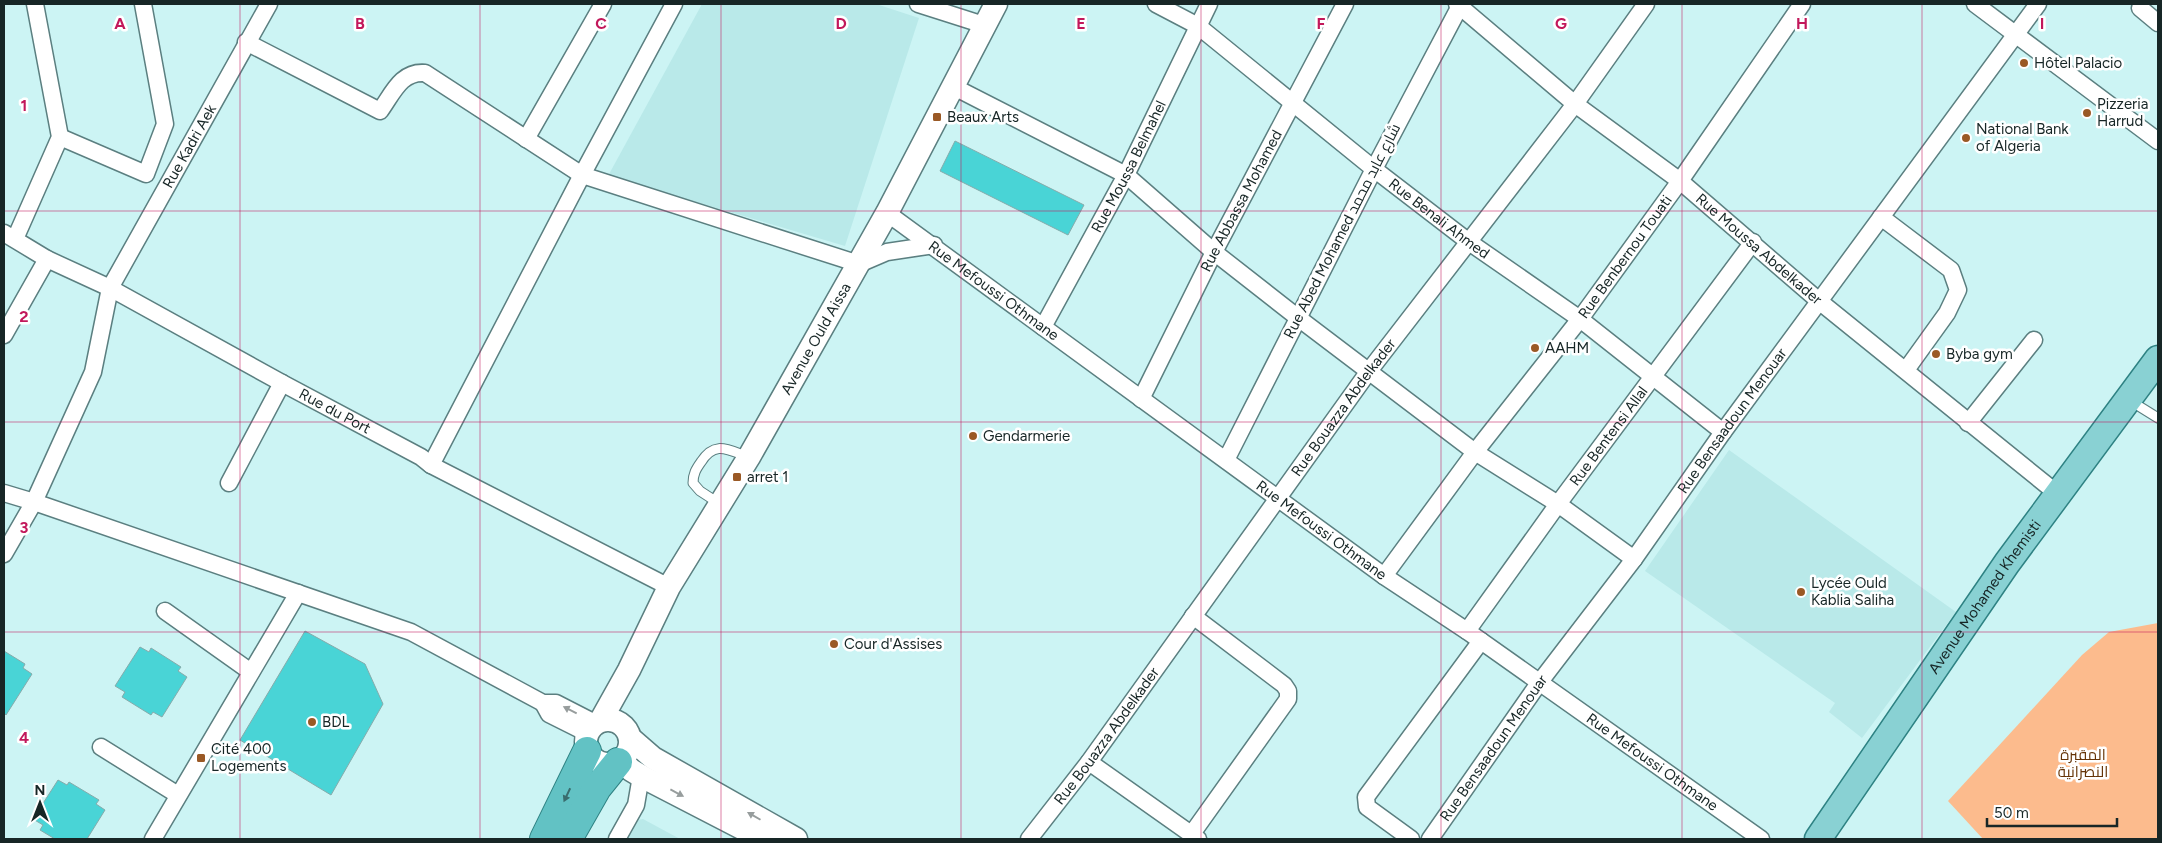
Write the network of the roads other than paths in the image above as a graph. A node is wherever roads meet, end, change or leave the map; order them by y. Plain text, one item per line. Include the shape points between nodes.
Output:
1 (35, 4) edge
2 (143, 4) edge
3 (269, 4) edge
4 (602, 4) edge
5 (674, 4) edge
6 (918, 4) edge
7 (996, 4) edge
8 (1156, 4) edge
9 (1209, 4) edge
10 (1345, 4) edge
11 (1459, 4) edge
12 (1646, 4) edge
13 (1802, 4) edge
14 (1975, 4) edge
15 (2038, 4) edge
16 (2140, 8) dead end
17 (2158, 22) edge
18 (984, 26) junction
19 (1198, 26) junction
20 (2016, 33) junction
21 (246, 42) junction
22 (954, 87) junction
23 (1293, 104) junction
24 (1575, 104) junction
25 (60, 137) junction
26 (526, 139) junction
27 (2158, 141) edge
28 (1374, 169) junction
29 (582, 175) junction
30 (1126, 175) junction
31 (1680, 181) junction
32 (888, 213) junction
33 (1881, 217) junction
34 (9, 236) edge
35 (1468, 242) junction
36 (1753, 242) junction
37 (934, 245) junction
38 (1214, 252) junction
39 (47, 259) junction
40 (859, 264) junction
41 (110, 288) junction
42 (1819, 301) junction
43 (1297, 317) junction
44 (1580, 319) junction
45 (1044, 327) junction
46 (4, 335) edge
47 (2034, 340) dead end
48 (2158, 359) edge
49 (1906, 370) junction
50 (1369, 371) junction
51 (1654, 376) junction
52 (282, 383) junction
53 (1141, 399) junction
54 (2129, 400) junction
55 (2158, 418) edge
56 (1968, 423) junction
57 (1723, 432) junction
58 (1475, 452) junction
59 (749, 457) junction
60 (1226, 460) junction
61 (431, 465) junction
62 (229, 483) dead end
63 (4, 493) edge
64 (2059, 495) junction
65 (1279, 497) junction
66 (34, 502) junction
67 (720, 504) junction
68 (1558, 504) junction
69 (4, 554) edge
70 (1634, 559) junction
71 (1384, 576) junction
72 (669, 587) junction
73 (298, 593) junction
74 (165, 611) dead end
75 (1193, 616) junction
76 (1467, 630) junction
77 (1480, 641) junction
78 (629, 670) junction
79 (251, 672) junction
80 (1539, 683) junction
81 (593, 732) junction
82 (623, 746) junction
83 (101, 747) dead end
84 (1089, 762) junction
85 (641, 776) junction
86 (178, 796) junction
87 (1195, 837) edge
88 (153, 839) edge
89 (544, 839) edge
90 (568, 839) edge
91 (617, 839) edge
92 (764, 839) edge
93 (796, 839) edge
94 (1029, 839) edge
95 (1412, 839) edge
96 (1430, 839) edge
97 (1761, 839) edge
98 (1818, 839) edge

1 - 25 street
2 - 25 street via 165,124 146,174
3 - 21 street, Rue Kadri Aek
4 - 26 street
5 - 29 street
6 - 18 street
7 - 18 main road, Avenue Ould Aissa
8 - 19 street, Rue Benali Ahmed
9 - 19 street, Rue Moussa Belmahel
10 - 23 street, Rue Abbassa Mohamed
11 - 24 street, Rue Moussa Abdelkader
11 - 28 street, Rue Abed Mohamed شارع عابد محمد
12 - 24 street, Rue Bouazza Abdelkader
13 - 31 street, Rue Benbernou Touati
14 - 20 street
15 - 20 street, Rue Bensaadoun Menouar
16 - 17 street
18 - 22 main road, Avenue Ould Aissa
19 - 23 street, Rue Benali Ahmed
19 - 30 street, Rue Moussa Belmahel
20 - 27 street
20 - 33 street, Rue Bensaadoun Menouar
21 - 26 street via 380,111 404,77 416,72 425,73
21 - 41 street, Rue Kadri Aek
22 - 30 street
22 - 32 main road, Avenue Ould Aissa
23 - 28 street, Rue Benali Ahmed
23 - 38 street, Rue Abbassa Mohamed
24 - 31 street, Rue Moussa Abdelkader
24 - 35 street, Rue Bouazza Abdelkader
25 - 34 street
26 - 29 street
28 - 35 street, Rue Benali Ahmed
28 - 43 street, Rue Abed Mohamed شارع عابد محمد
29 - 40 street
29 - 61 street
30 - 38 street
30 - 45 street, Rue Moussa Belmahel
31 - 36 street, Rue Moussa Abdelkader
31 - 44 street, Rue Benbernou Touati
32 - 37 street, Rue Mefoussi Othmane
32 - 40 main road, Avenue Ould Aissa
33 - 42 street, Rue Bensaadoun Menouar
33 - 49 street via 1951,270 1958,290 1947,313
34 - 39 street, Rue du Port
35 - 44 street, Rue Benali Ahmed
35 - 50 street, Rue Bouazza Abdelkader
36 - 42 street, Rue Moussa Abdelkader
36 - 51 street, Rue Bentensi Allal
37 - 40 street via 886,252
37 - 45 street, Rue Mefoussi Othmane
38 - 43 street
38 - 53 street, Rue Abbassa Mohamed
39 - 41 street, Rue du Port
39 - 46 street
40 - 59 main road, Avenue Ould Aissa
41 - 52 street, Rue du Port
41 - 66 street, Rue Kadri Aek via 93,372
42 - 49 street, Rue Moussa Abdelkader
42 - 57 street, Rue Bensaadoun Menouar
43 - 50 street
43 - 60 street, Rue Abed Mohamed شارع عابد محمد
44 - 51 street, Rue Benali Ahmed
44 - 58 street, Rue Benbernou Touati
45 - 53 street, Rue Mefoussi Othmane
47 - 56 street
48 - 54 main road, Avenue Mohamed Khemisti
49 - 56 street, Rue Moussa Abdelkader
50 - 58 street
50 - 65 street, Rue Bouazza Abdelkader
51 - 57 street, Rue Benali Ahmed
51 - 68 street, Rue Bentensi Allal
52 - 61 street, Rue du Port
52 - 62 street
53 - 60 street, Rue Mefoussi Othmane
54 - 55 lane
54 - 64 main road, Avenue Mohamed Khemisti
56 - 64 street, Rue Moussa Abdelkader
57 - 70 street, Rue Bensaadoun Menouar
58 - 68 street
58 - 71 street, Rue Benbernou Touati
59 - 67 main road, Avenue Ould Aissa
59 - 67 lane via 719,448 707,452 693,473 693,483
60 - 65 street, Rue Mefoussi Othmane
61 - 72 street, Rue du Port
63 - 66 street
64 - 98 main road, Avenue Mohamed Khemisti via 2007,563
65 - 71 street, Rue Mefoussi Othmane
65 - 75 street, Rue Bouazza Abdelkader
66 - 69 street, Rue Kadri Aek
66 - 73 street
67 - 72 main road, Avenue Ould Aissa
68 - 70 street
68 - 76 street, Rue Bentensi Allal
70 - 80 street, Rue Bensaadoun Menouar
71 - 76 street, Rue Mefoussi Othmane
72 - 78 main road, Avenue Ould Aissa
73 - 79 street
73 - 81 street via 411,632 543,703 556,703
74 - 79 street
75 - 84 street, Rue Bouazza Abdelkader
75 - 87 street via 1284,685 1288,699
76 - 77 street, Rue Mefoussi Othmane
77 - 80 street, Rue Mefoussi Othmane
77 - 95 street via 1366,797 1367,807
78 - 81 main road, Avenue Ould Aissa
78 - 82 main road
79 - 86 street
80 - 96 street, Rue Bensaadoun Menouar
80 - 97 street, Rue Mefoussi Othmane
81 - 82 main road via 613,720
81 - 82 main road via 595,760 600,763 606,764
81 -> 89 highway
82 - 85 main road via 631,770
82 - 90 highway
93 -> 82 main road via 653,758
83 - 86 street
84 - 87 street
84 - 94 street, Rue Bouazza Abdelkader
85 - 91 street via 636,805
85 -> 92 main road
86 - 88 street

